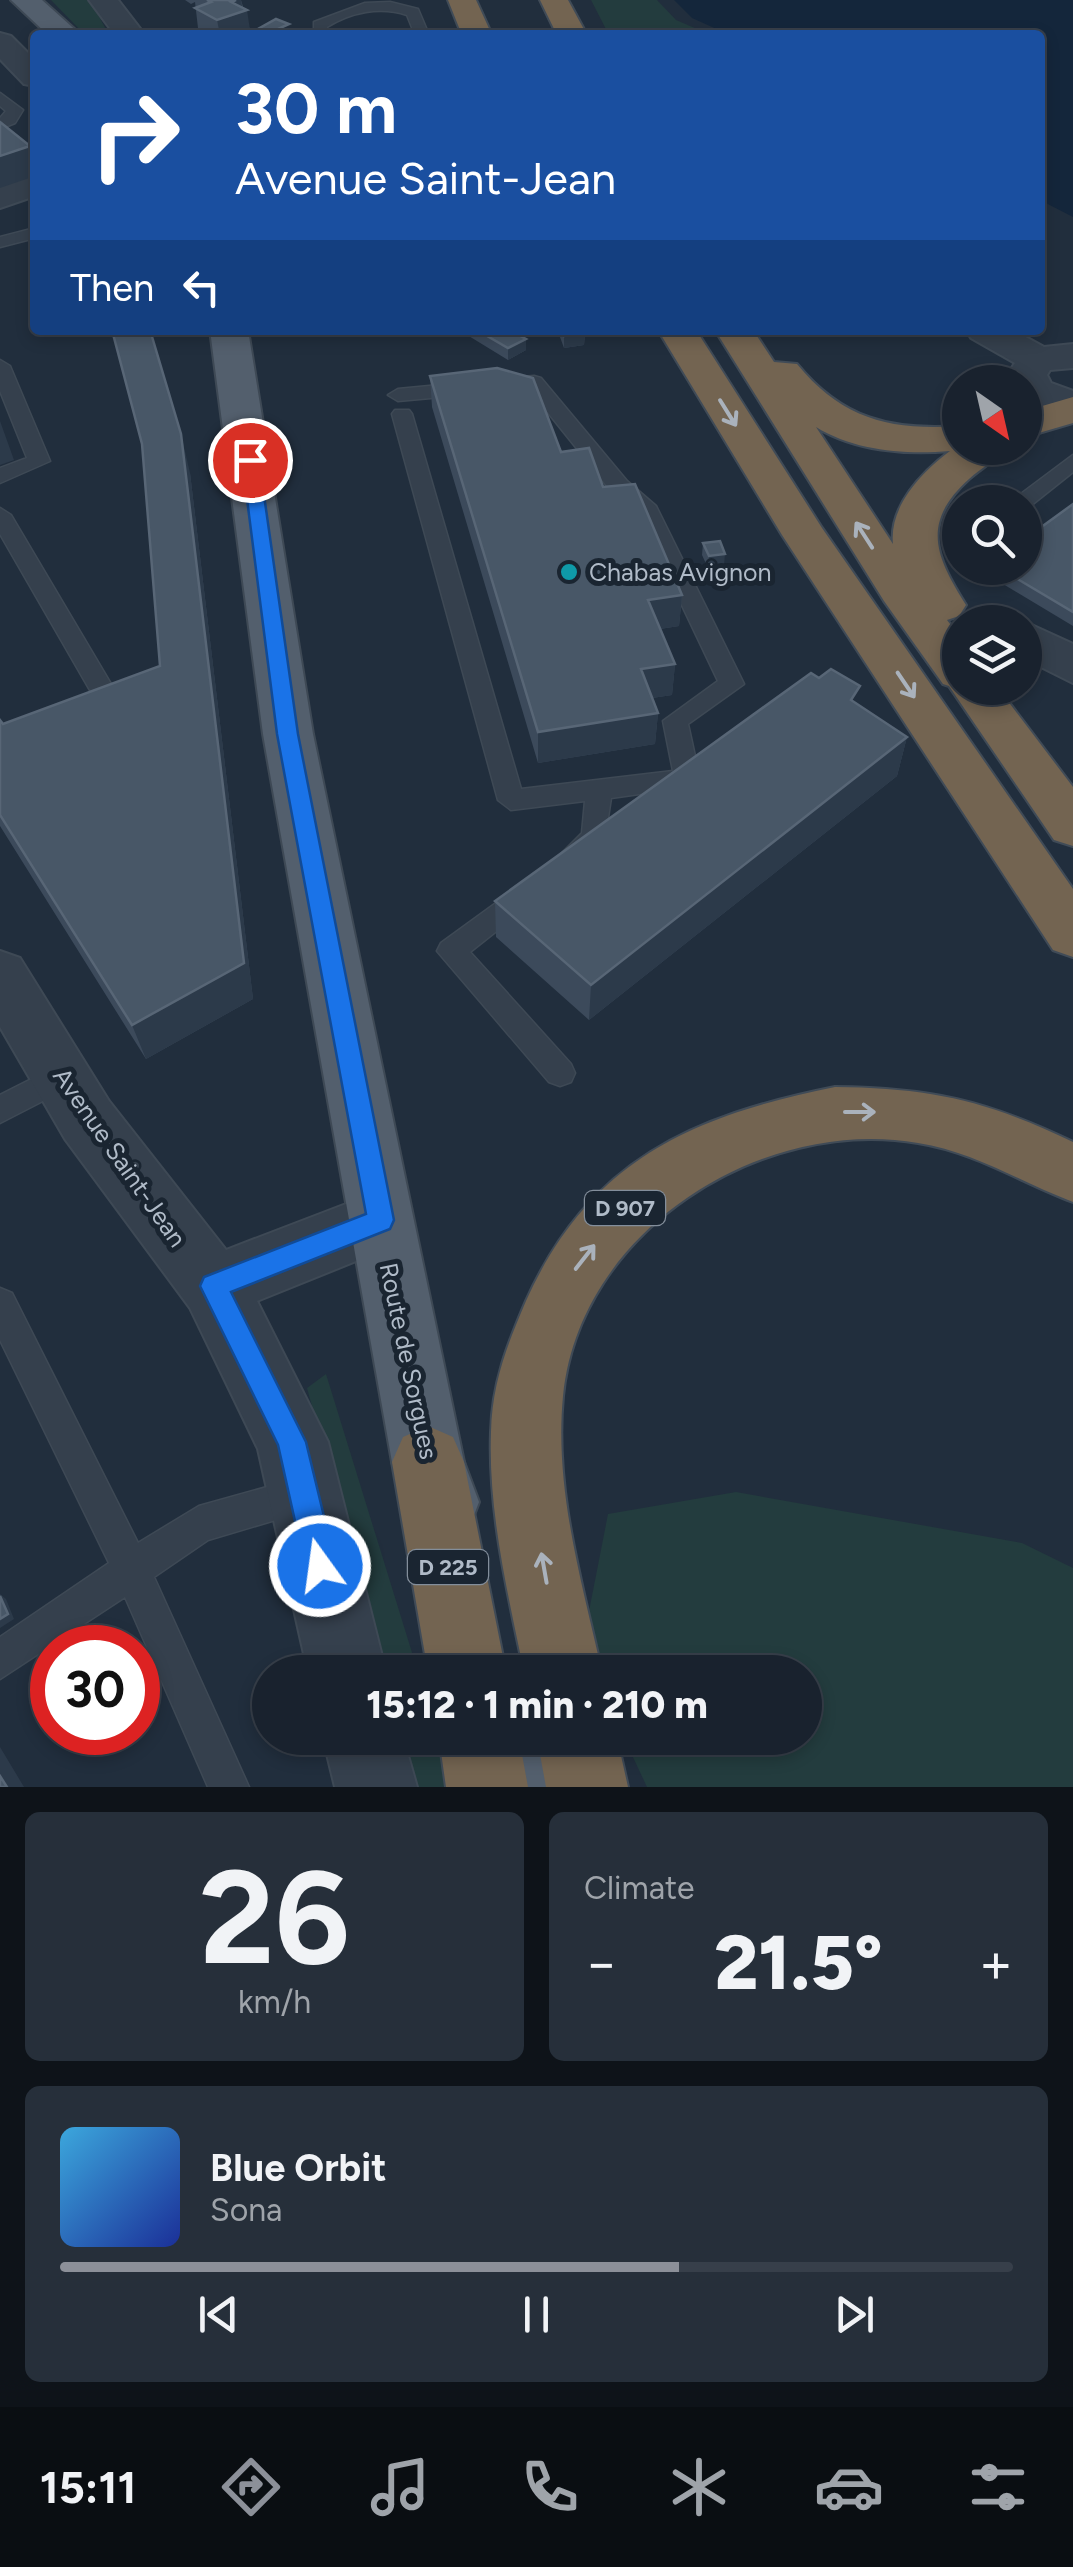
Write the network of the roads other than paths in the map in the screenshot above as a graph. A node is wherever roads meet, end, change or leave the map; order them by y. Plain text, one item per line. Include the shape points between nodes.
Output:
1 (25, 0) edge
2 (103, 0) edge
3 (462, 0) edge
4 (554, 0) edge
5 (60, 30) edge
6 (126, 30) edge
7 (320, 30) edge
8 (420, 30) edge
9 (475, 30) edge
10 (569, 30) edge
11 (0, 42) edge
12 (30, 73) edge
13 (0, 98) edge
14 (0, 124) edge
15 (30, 186) edge
16 (0, 198) edge
17 (30, 234) edge
18 (0, 242) edge
19 (230, 335) edge
20 (680, 335) edge
21 (737, 335) edge
22 (758, 335) edge
23 (992, 335) edge
24 (1032, 365) edge
25 (0, 366) edge
26 (1042, 376) edge
27 (1073, 407) edge
28 (1042, 418) edge
29 (942, 439) edge
30 (1073, 462) edge
31 (962, 465) edge
32 (0, 476) edge
33 (1042, 486) edge
34 (0, 515) edge
35 (943, 605) edge
36 (942, 647) edge
37 (1042, 648) edge
38 (1073, 666) edge
39 (984, 705) edge
40 (1019, 705) edge
41 (115, 712) edge
42 (1073, 778) edge
43 (599, 789) junction
44 (1073, 826) edge
45 (1073, 934) edge
46 (0, 975) edge
47 (560, 1073) dead end
48 (62, 1077) junction
49 (0, 1110) edge
50 (1073, 1172) edge
51 (380, 1220) junction
52 (214, 1286) junction
53 (5, 1328) edge
54 (428, 1462) junction
55 (303, 1495) junction
56 (132, 1570) junction
57 (343, 1655) edge
58 (465, 1655) edge
59 (534, 1655) edge
60 (548, 1655) edge
61 (0, 1660) edge
62 (368, 1755) edge
63 (482, 1755) edge
64 (538, 1755) edge
65 (575, 1755) edge
66 (229, 1787) edge
67 (376, 1787) edge
68 (487, 1787) edge
69 (553, 1787) edge
70 (587, 1787) edge

1 - 5 main road
2 - 6 street
3 - 9 highway
4 - 10 highway
7 - 8 lane via 335,14 387,4 413,12
11 - 12 street
13 - 14 lane via 14,110
15 - 16 street
17 - 18 lane
19 - 51 main road, Route de Sorgues via 288,734
20 -> 45 highway via 804,535
36 -> 21 highway
22 - 29 highway via 794,389 825,418 893,442
23 - 24 street
25 - 32 lane via 39,462
26 - 27 street via 1048,399
27 - 28 highway
30 - 33 lane
31 - 35 highway via 930,489 916,515 912,543
34 - 41 lane
37 - 38 street
39 - 44 highway
40 - 42 highway
43 - 43 lane via 511,800 400,405 534,382 619,486 648,511 732,684 676,721 687,779
43 - 47 lane via 595,837 451,952
46 - 48 street, Avenue Saint-Jean
48 - 49 lane
48 - 52 street, Avenue Saint-Jean via 87,1120
60 -> 50 highway, D 907 via 527,1409 536,1358 577,1264 626,1207 665,1172 716,1142 829,1112 945,1121 1007,1138
51 - 52 street
51 - 54 main road, Route de Sorgues
52 - 55 street, Avenue Saint-Jean via 292,1442
53 - 56 lane
54 - 58 highway, D 225
54 - 59 main road, Route de Sorgues
55 - 56 lane via 199,1524
55 - 57 street, Avenue Saint-Jean
56 - 61 lane
56 - 66 lane
62 - 67 street
63 - 68 highway
64 - 69 main road
65 - 70 highway

